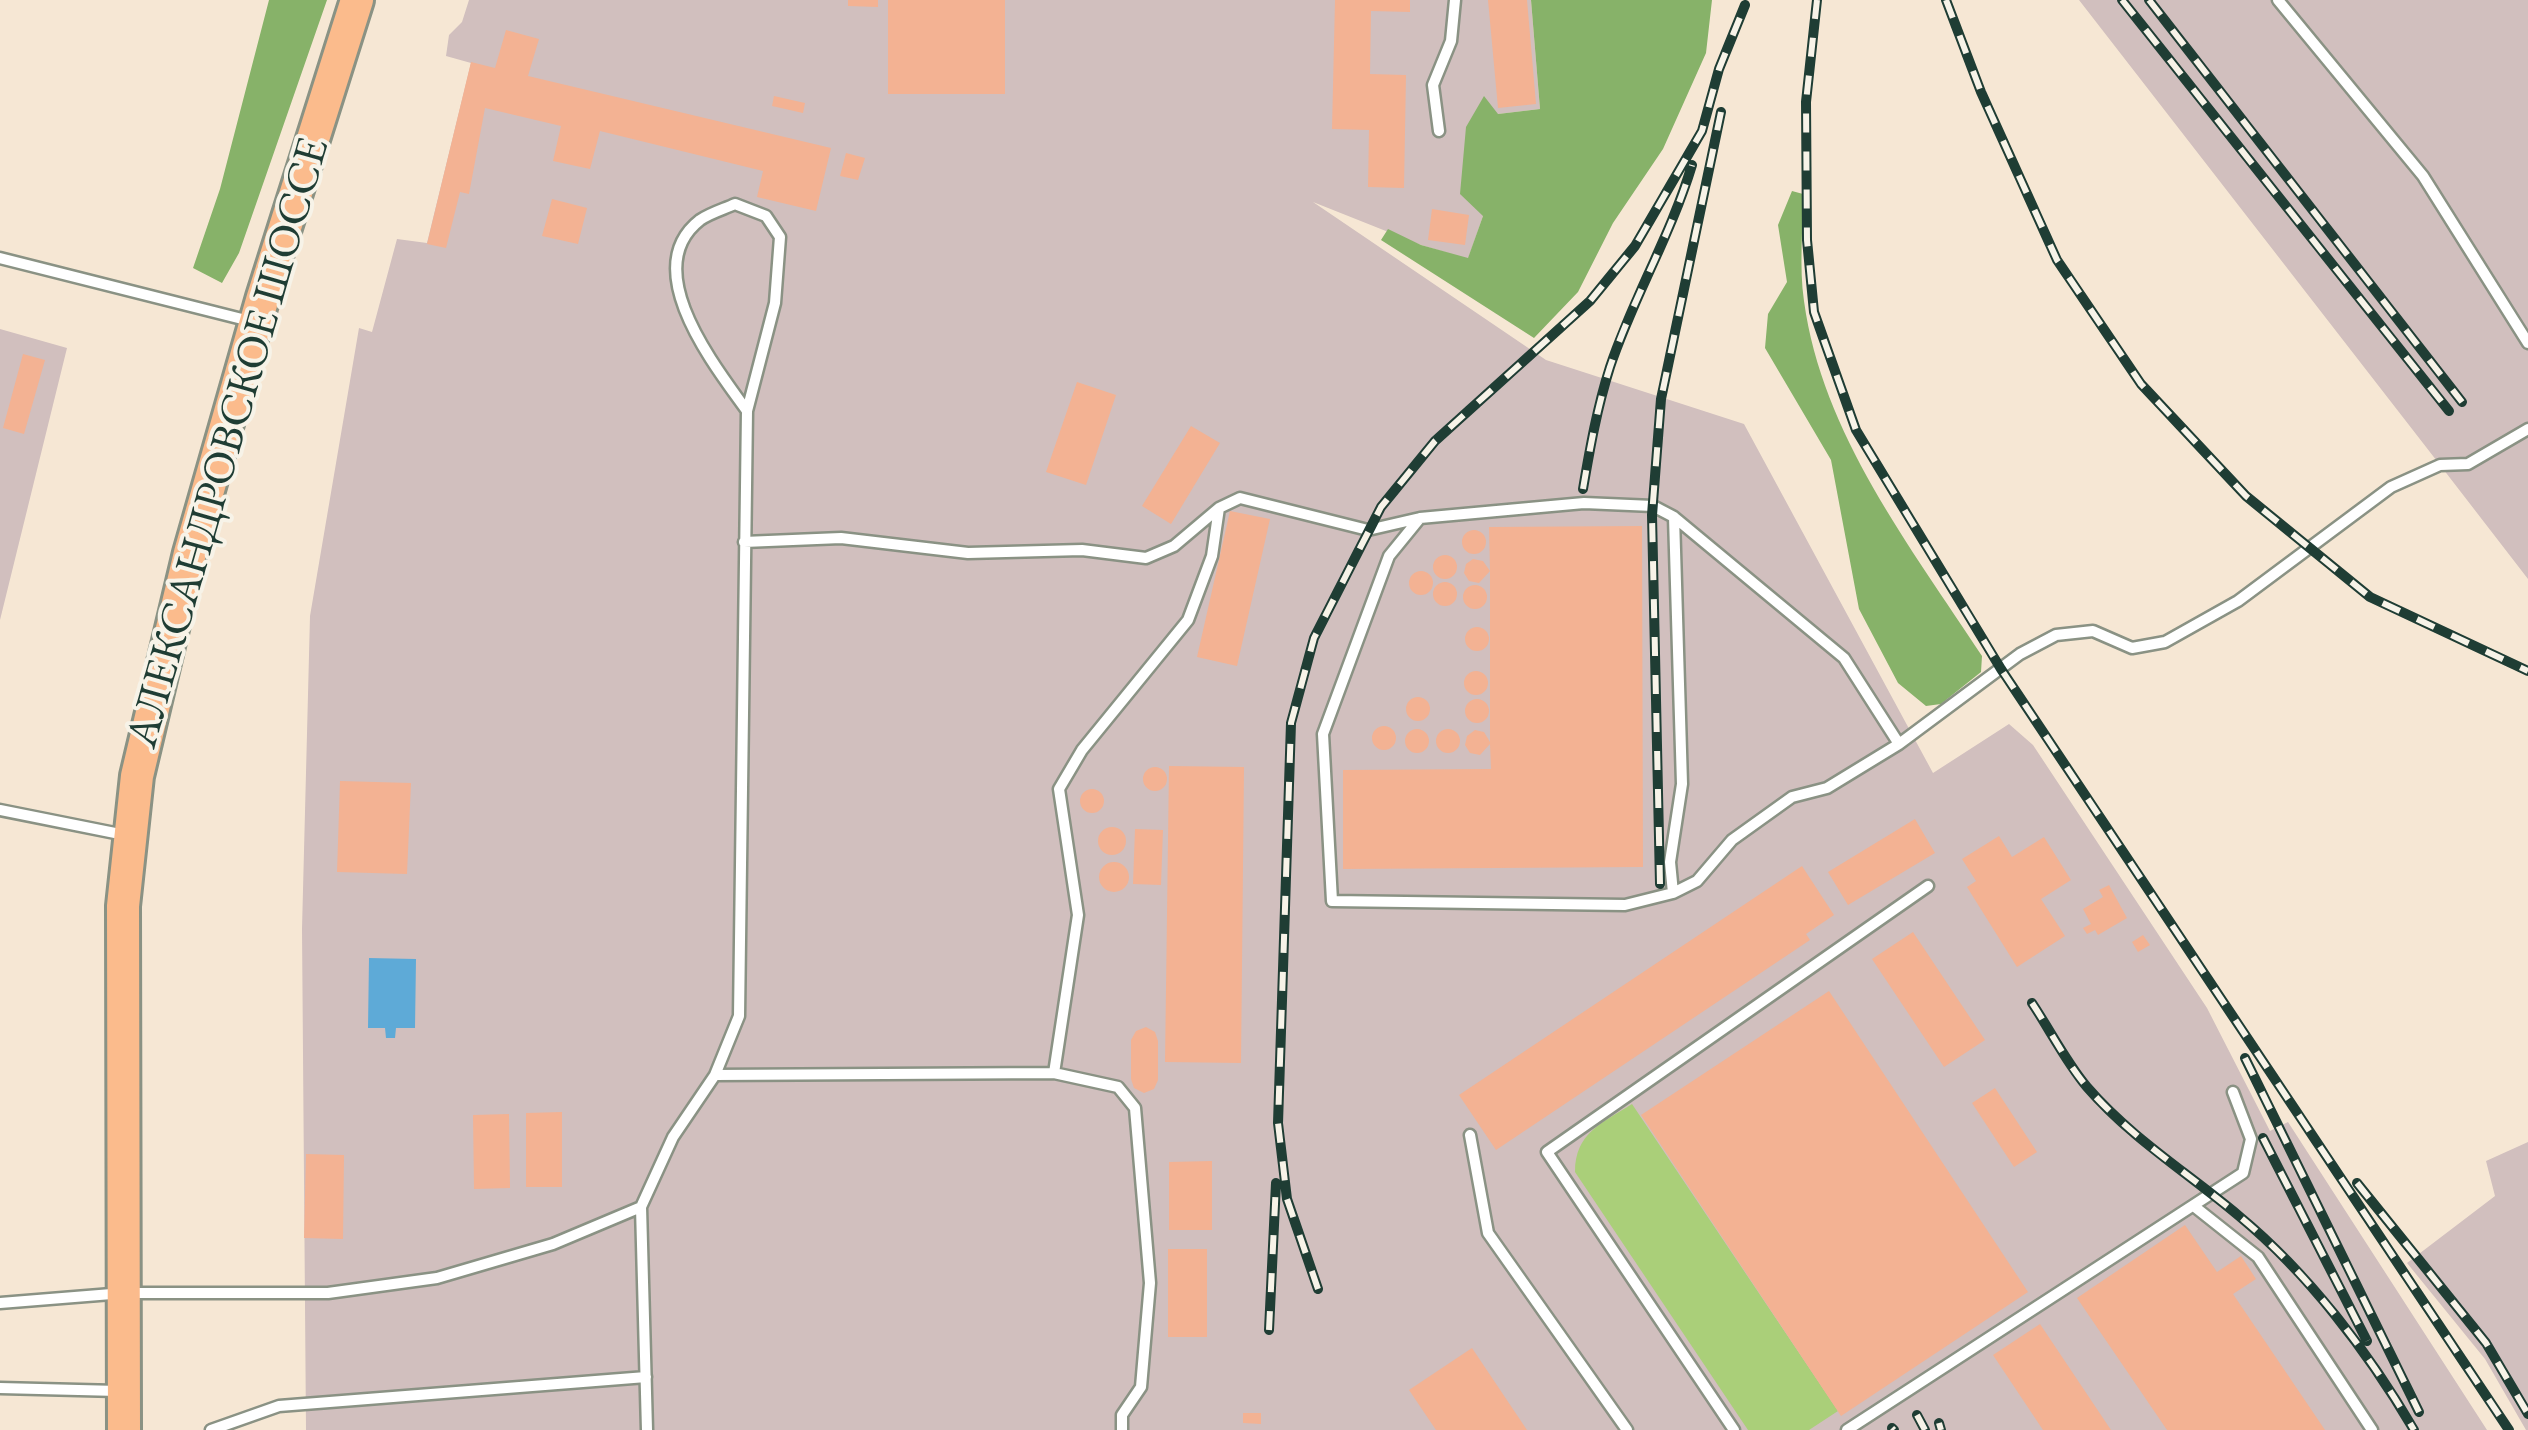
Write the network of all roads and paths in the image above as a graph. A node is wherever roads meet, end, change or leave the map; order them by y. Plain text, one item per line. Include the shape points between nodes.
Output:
1 (357, 0) edge
2 (1455, 0) edge
3 (2278, 0) edge
4 (1439, 131) dead end
5 (0, 258) edge
6 (256, 323) junction
7 (2528, 343) edge
8 (746, 411) junction
9 (2528, 429) edge
10 (1219, 508) junction
11 (1674, 517) junction
12 (1420, 518) junction
13 (744, 542) junction
14 (1899, 744) junction
15 (0, 810) edge
16 (130, 837) junction
17 (1928, 886) dead end
18 (1673, 893) junction
19 (1054, 1073) junction
20 (715, 1075) junction
21 (2233, 1092) dead end
22 (1470, 1135) dead end
23 (641, 1206) junction
24 (2194, 1207) junction
25 (124, 1292) junction
26 (0, 1303) edge
27 (646, 1377) junction
28 (0, 1388) edge
29 (124, 1392) junction
30 (124, 1430) edge
31 (212, 1430) edge
32 (647, 1430) edge
33 (1122, 1430) edge
34 (1627, 1430) edge
35 (1734, 1430) edge
36 (1847, 1430) edge
37 (2372, 1430) edge

1 - 6 main road, АЛЕКСАНДРОВСКОЕ ШОССЕ
2 - 4 lane via 1450,40 1433,84
3 - 7 lane via 2424,176
5 - 6 lane
6 - 16 main road, АЛЕКСАНДРОВСКОЕ ШОССЕ via 190,553 137,776
8 - 8 lane via 710,360 674,274 680,248 699,221 735,204 766,216 780,237 776,304
8 - 13 lane
9 - 14 lane via 2468,464 2440,465 2391,487 2238,601 2165,642 2132,648 2093,631 2056,636 2020,654
10 - 12 lane via 1240,498 1368,530
10 - 13 lane via 1174,546 1146,558 1082,550 968,554 841,538
10 - 19 lane via 1212,556 1188,620 1082,750 1059,789 1078,916
11 - 12 lane via 1653,506 1584,502
11 - 14 lane via 1844,658
11 - 18 lane via 1682,784 1670,862
12 - 18 lane via 1388,556 1322,734 1332,902 1625,905
13 - 20 lane via 739,1016
14 - 18 lane via 1827,788 1792,797 1732,840 1697,881
15 - 16 lane
16 - 25 main road, АЛЕКСАНДРОВСКОЕ ШОССЕ via 123,906
17 - 35 lane via 1547,1152
19 - 20 lane
19 - 33 lane via 1118,1087 1135,1108 1150,1283 1141,1387 1122,1415
20 - 23 lane via 673,1137
21 - 24 lane via 2251,1139 2243,1173
22 - 34 lane via 1488,1233
23 - 25 lane via 553,1244 437,1278 328,1293
23 - 27 lane
24 - 36 lane
24 - 37 lane via 2258,1257
25 - 26 lane
25 - 29 main road, АЛЕКСАНДРОВСКОЕ ШОССЕ
27 - 31 lane via 279,1406
27 - 32 lane
28 - 29 lane
29 - 30 main road, АЛЕКСАНДРОВСКОЕ ШОССЕ

